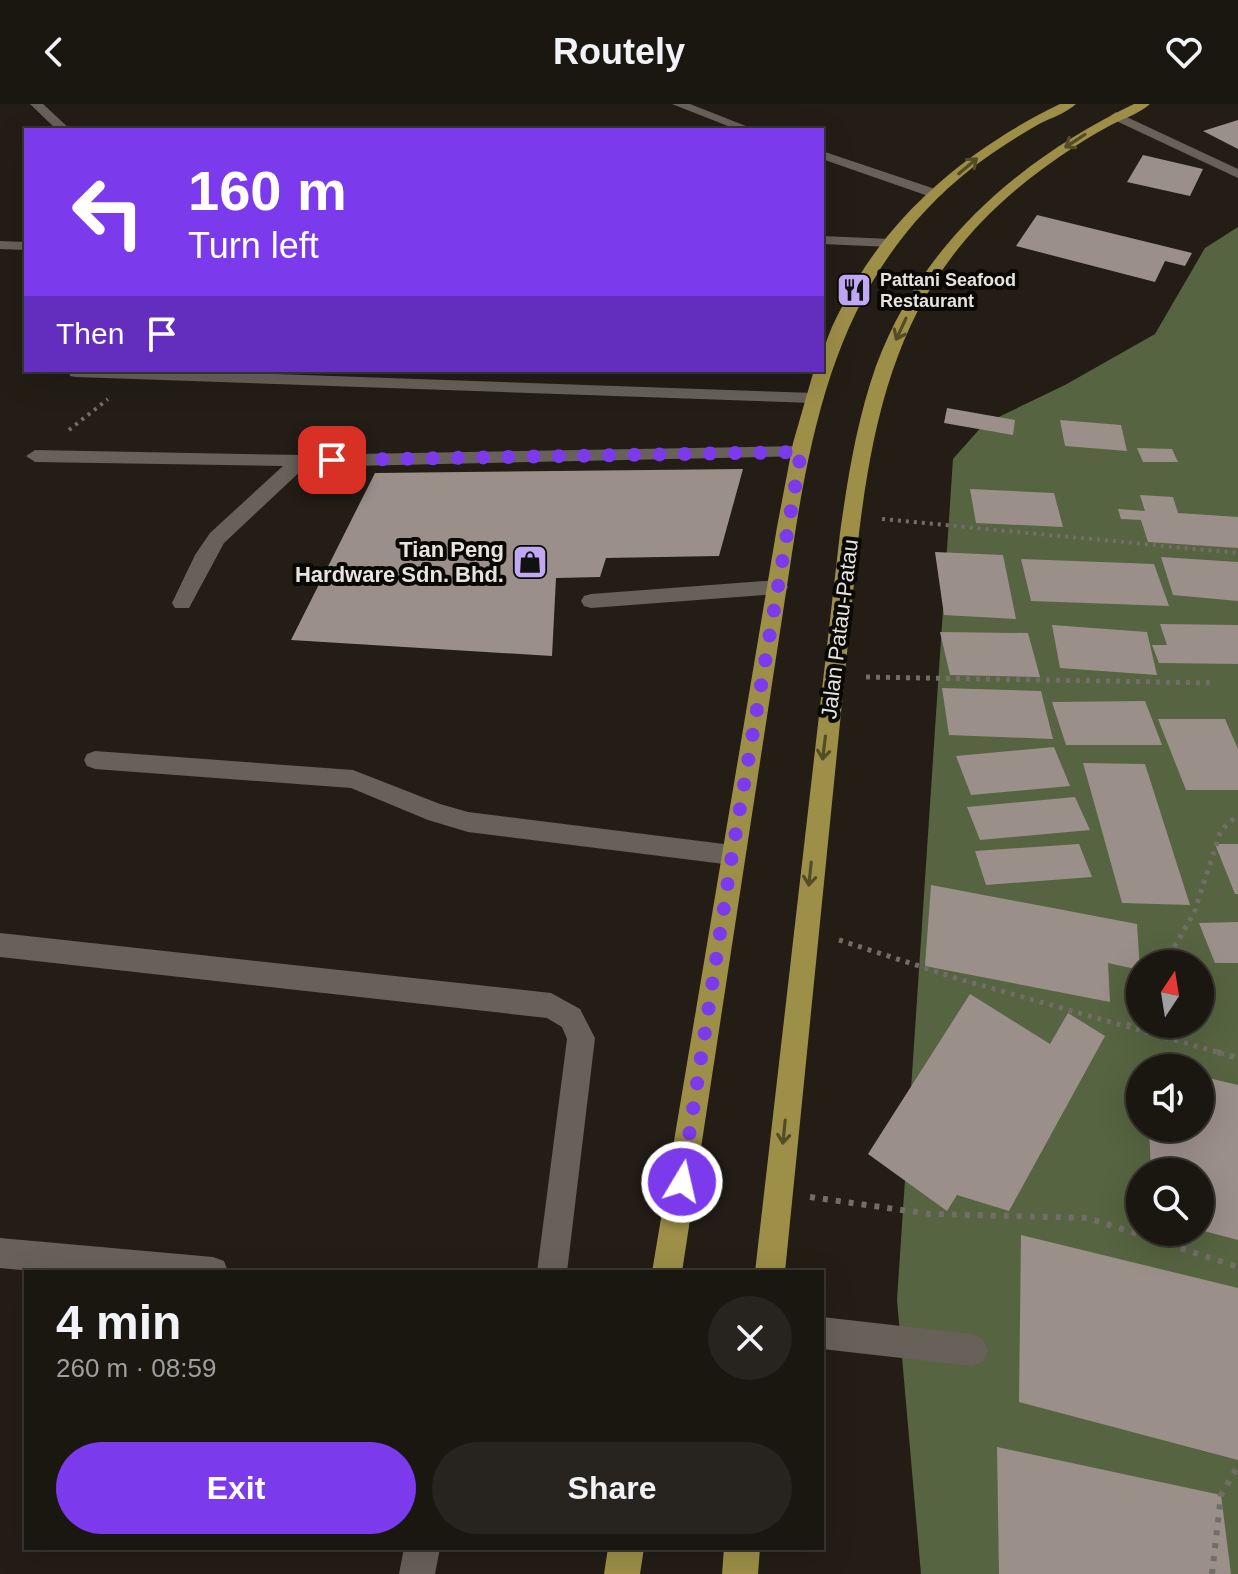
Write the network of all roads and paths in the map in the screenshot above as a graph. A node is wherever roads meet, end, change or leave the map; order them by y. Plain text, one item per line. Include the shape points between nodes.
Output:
1 (36, 104) edge
2 (678, 104) edge
3 (1070, 104) edge
4 (1144, 104) edge
5 (1116, 116) junction
6 (63, 128) edge
7 (744, 128) edge
8 (824, 156) edge
9 (1238, 174) edge
10 (936, 194) junction
11 (824, 229) edge
12 (824, 240) edge
13 (856, 241) junction
14 (891, 243) junction
15 (0, 245) edge
16 (24, 246) edge
17 (824, 371) edge
18 (76, 372) edge
19 (824, 372) edge
20 (140, 374) junction
21 (815, 398) junction
22 (801, 452) junction
23 (35, 456) joint
24 (300, 461) junction
25 (853, 516) junction
26 (1238, 553) edge
27 (778, 587) junction
28 (591, 601) dead end
29 (182, 603) dead end
30 (833, 677) junction
31 (1216, 683) dead end
32 (95, 760) dead end
33 (1238, 815) edge
34 (732, 855) junction
35 (804, 928) junction
36 (0, 945) edge
37 (1172, 950) edge
38 (1126, 1025) edge
39 (1169, 1038) edge
40 (1238, 1058) edge
41 (778, 1193) junction
42 (0, 1253) edge
43 (1238, 1267) edge
44 (191, 1270) edge
45 (552, 1270) edge
46 (667, 1270) edge
47 (770, 1270) edge
48 (824, 1333) edge
49 (972, 1350) dead end
50 (1238, 1466) edge
51 (422, 1550) edge
52 (626, 1550) edge
53 (742, 1550) edge
54 (417, 1574) edge
55 (622, 1574) edge
56 (740, 1574) edge
57 (1212, 1574) edge

1 - 6 street
2 - 7 street
10 -> 3 main road via 997,142
4 - 5 main road, Jalan Patau-Patau
5 - 9 street
5 -> 25 main road, Jalan Patau-Patau via 1027,174 964,233 925,283 876,390
8 - 10 street
10 - 14 main road
11 - 13 street
12 - 13 street
13 - 14 street
14 - 17 main road via 840,324
15 - 16 street
18 - 20 street
19 - 21 main road
20 - 21 street
20 - 23 path
21 - 22 main road
22 - 24 street
22 - 27 main road
23 - 24 street
24 - 29 street via 217,538
25 - 26 path
25 - 30 main road, Jalan Patau-Patau
27 - 28 street
27 - 34 main road
30 - 31 path
30 -> 35 main road, Jalan Patau-Patau
32 - 34 street via 353,779 468,822
33 - 37 path via 1221,830 1194,913
34 - 46 main road
35 - 38 path
35 -> 41 main road, Jalan Patau-Patau
36 - 45 street via 551,1006 571,1018 581,1038
39 - 40 path
41 - 43 path via 930,1214 1088,1218
41 - 47 main road, Jalan Patau-Patau
42 - 44 street
48 - 49 street
50 - 57 path via 1221,1495
51 - 54 street
52 - 55 main road
53 - 56 main road

